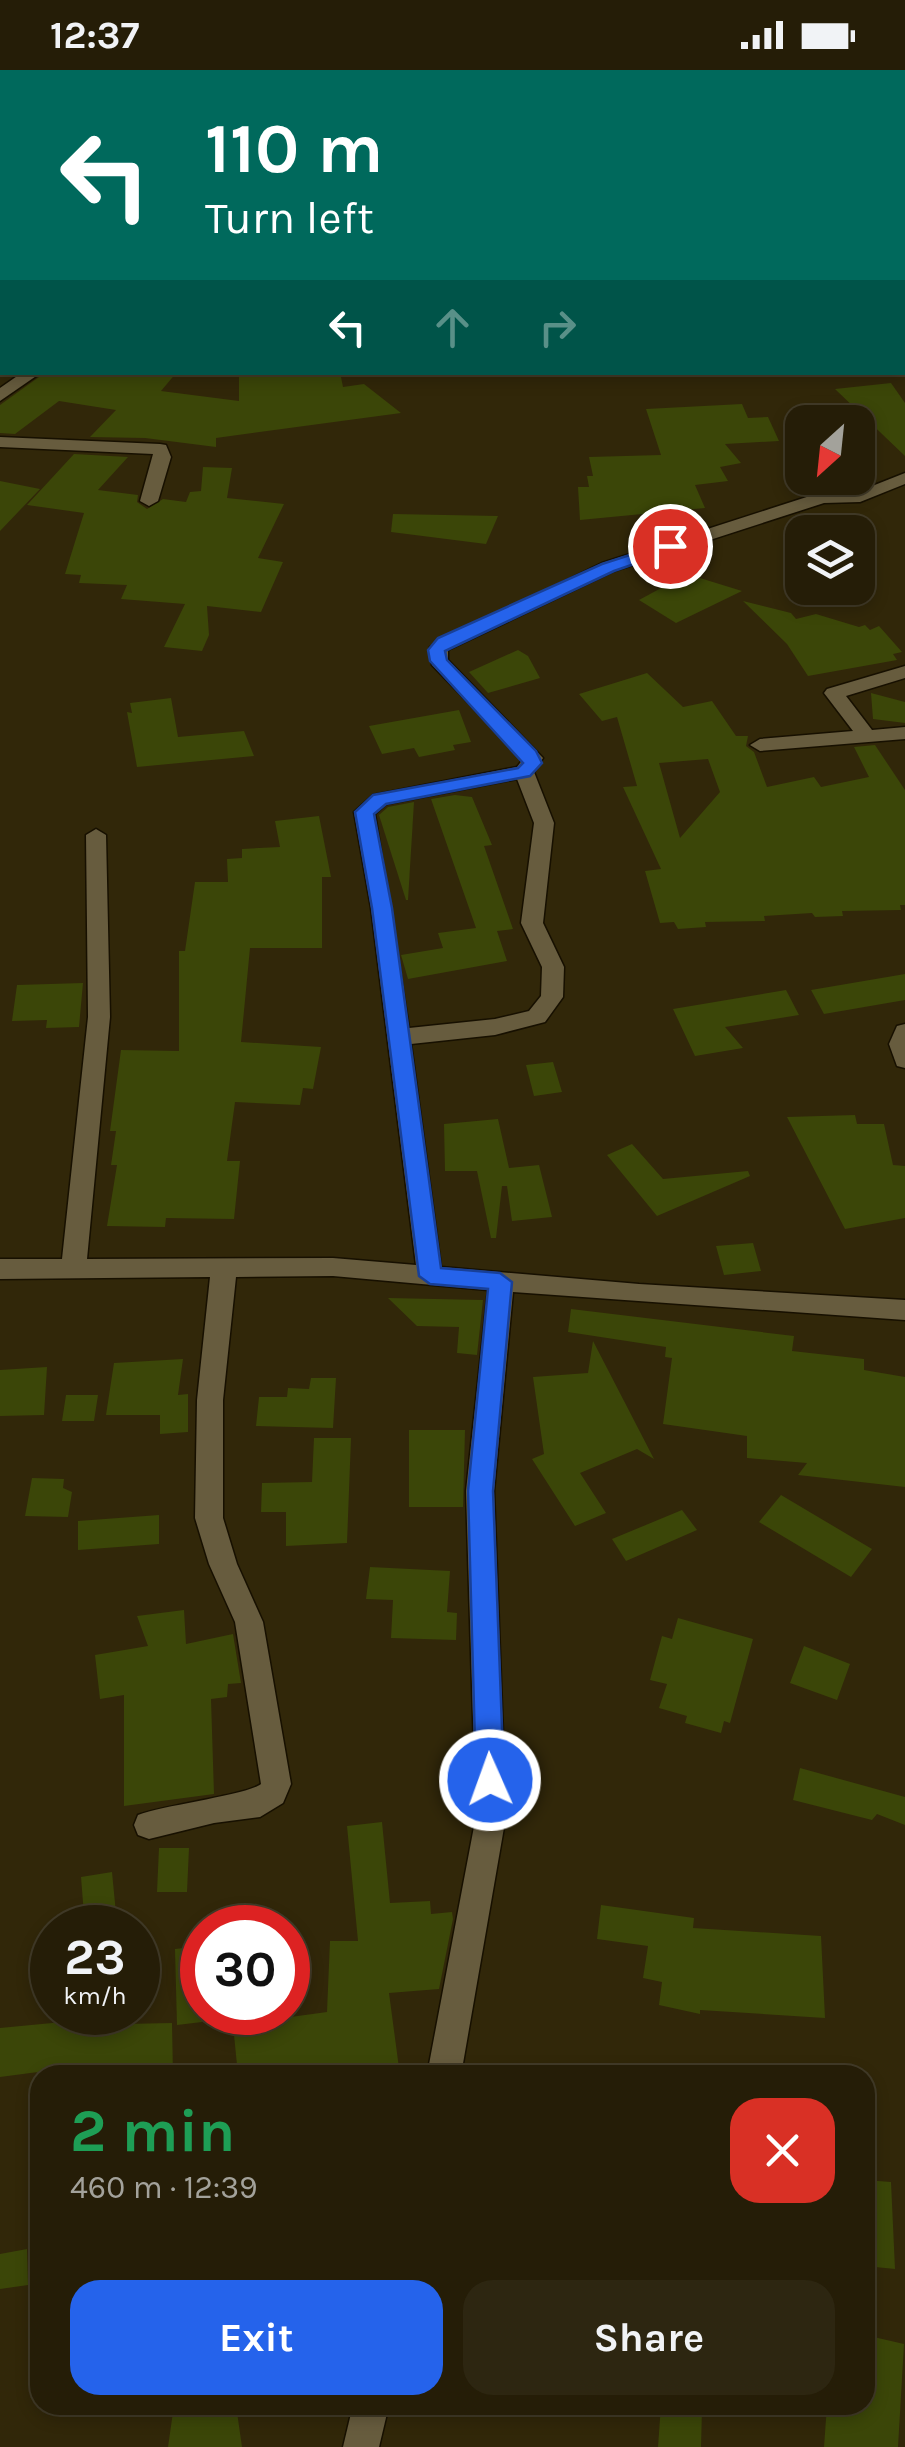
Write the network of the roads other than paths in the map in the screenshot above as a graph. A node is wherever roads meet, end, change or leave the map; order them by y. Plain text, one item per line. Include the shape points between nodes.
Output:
1 (30, 375) edge
2 (0, 396) edge
3 (0, 442) edge
4 (905, 478) edge
5 (149, 501) dead end
6 (905, 672) edge
7 (905, 734) edge
8 (867, 736) junction
9 (760, 745) dead end
10 (524, 772) junction
11 (96, 835) dead end
12 (905, 1032) edge
13 (399, 1037) junction
14 (905, 1060) edge
15 (224, 1267) junction
16 (74, 1268) junction
17 (0, 1269) edge
18 (430, 1276) junction
19 (500, 1282) junction
20 (905, 1310) edge
21 (149, 1825) dead end
22 (446, 2065) edge
23 (369, 2415) edge
24 (361, 2447) edge

1 - 2 street
3 - 5 street via 160,450
4 - 10 street via 608,568 444,642 439,661 533,758
6 - 8 street via 834,692
7 - 8 street
8 - 9 street
10 - 13 street via 380,800 364,812
10 - 13 street via 544,822 532,923 553,967 552,998 536,1017
11 - 16 street via 99,1017
12 - 14 street
13 - 18 street
15 - 16 street
15 - 18 street
15 - 21 street via 210,1400 209,1518 249,1622 276,1784 260,1804
16 - 17 street
18 - 19 street
19 - 20 street
19 - 22 street via 480,1491 491,1816
23 - 24 street

